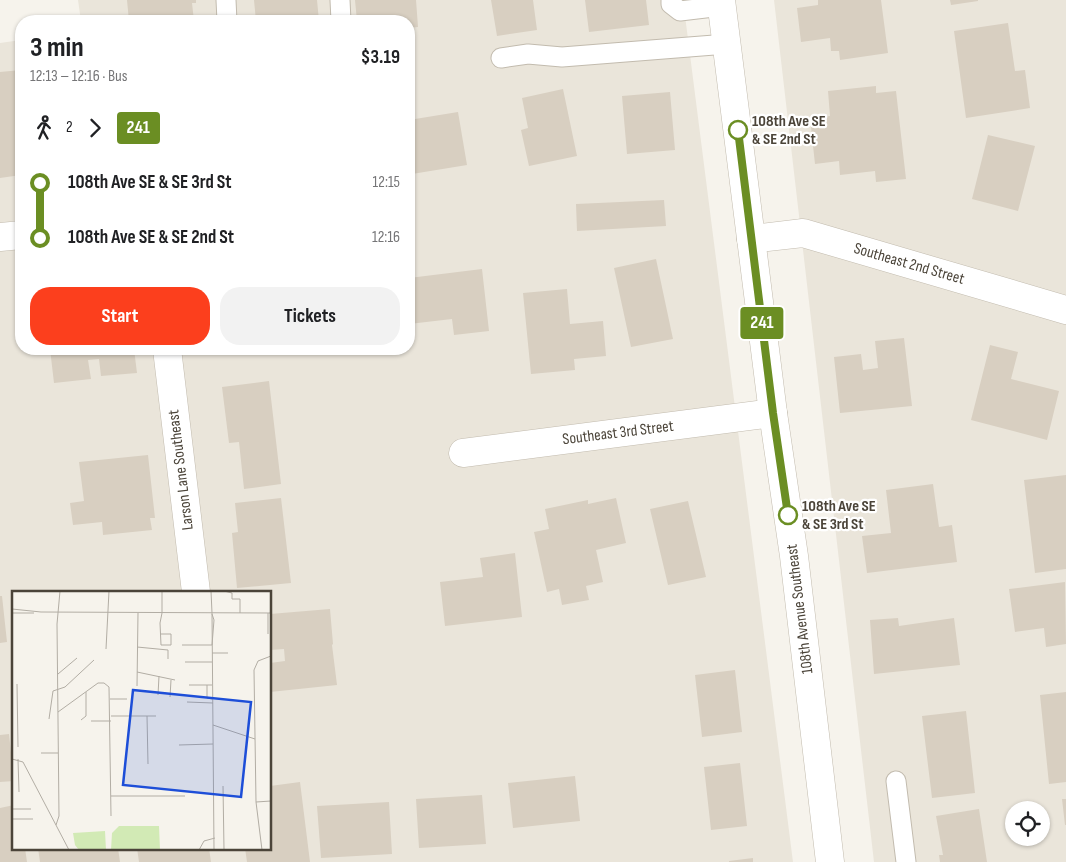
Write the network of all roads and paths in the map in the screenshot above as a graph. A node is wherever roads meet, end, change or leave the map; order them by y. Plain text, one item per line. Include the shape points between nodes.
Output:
1 (226, 0) edge
2 (340, 0) edge
3 (671, 0) edge
4 (722, 3) edge
5 (227, 15) edge
6 (341, 15) edge
7 (727, 44) junction
8 (500, 58) dead end
9 (15, 236) edge
10 (0, 237) edge
11 (751, 239) junction
12 (1066, 310) edge
13 (168, 355) edge
14 (773, 413) junction
15 (463, 452) dead end
16 (196, 591) edge
17 (896, 781) dead end
18 (830, 862) edge
19 (906, 862) edge

1 - 5 lane
2 - 6 lane
3 - 4 lane via 680,11
4 - 7 street, 108th Avenue Southeast
7 - 8 lane via 562,57 528,54
7 - 11 street, 108th Avenue Southeast
9 - 10 street
11 - 12 street, Southeast 2nd Street via 803,233
11 - 14 street, 108th Avenue Southeast
13 - 16 street, Larson Lane Southeast
14 - 15 street, Southeast 3rd Street
14 - 18 street, 108th Avenue Southeast via 795,566
17 - 19 lane

